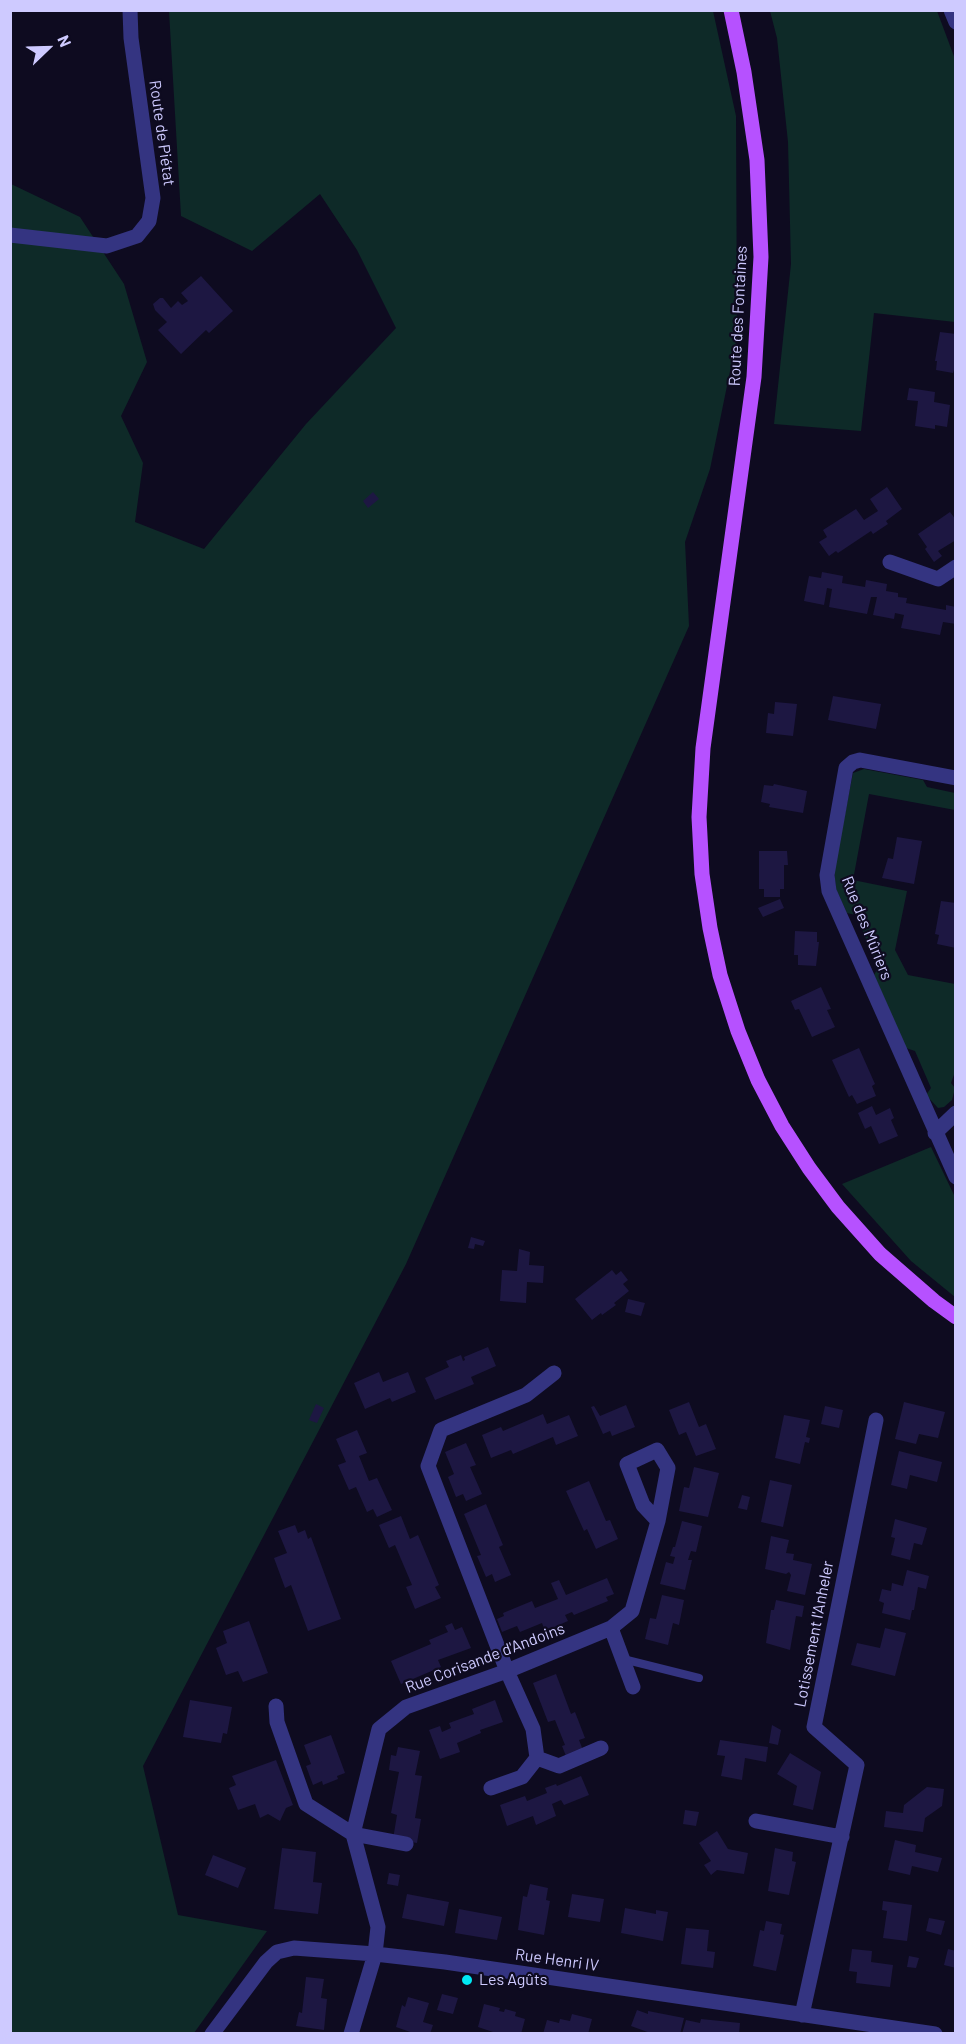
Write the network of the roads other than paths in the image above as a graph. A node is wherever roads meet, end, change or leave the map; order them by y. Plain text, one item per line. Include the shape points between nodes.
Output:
1 (130, 10) edge
2 (731, 10) edge
3 (951, 10) edge
4 (956, 22) edge
5 (10, 235) edge
6 (890, 562) dead end
7 (956, 567) edge
8 (956, 778) edge
9 (956, 1113) edge
10 (935, 1133) junction
11 (956, 1178) edge
12 (956, 1317) edge
13 (554, 1373) dead end
14 (876, 1420) dead end
15 (658, 1521) dead end
16 (611, 1628) junction
17 (622, 1659) junction
18 (507, 1671) junction
19 (699, 1678) dead end
20 (633, 1687) dead end
21 (276, 1706) dead end
22 (601, 1748) dead end
23 (537, 1758) junction
24 (490, 1788) dead end
25 (756, 1821) dead end
26 (352, 1834) junction
27 (842, 1837) junction
28 (406, 1844) dead end
29 (375, 1954) junction
30 (802, 2015) junction
31 (212, 2034) edge
32 (351, 2034) edge
33 (935, 2034) edge

1 - 5 street, Route de Piétat via 153,198 149,221 137,236 107,246
2 - 12 main road, Route des Fontaines via 757,160 761,257 754,377 703,748 699,817 710,928 738,1031 782,1126 838,1208 880,1254
3 - 4 street
6 - 7 street via 938,579
8 - 10 street, Rue des Mûriers via 860,760 853,762 846,768 827,875 830,891
9 - 10 street
10 - 11 street, Rue des Mûriers
13 - 18 street via 526,1395 441,1430 428,1466
14 - 27 street, Lotissement l'Anheler via 814,1727 857,1765
15 - 16 street, Rue Corisande d'Andoins via 632,1611
16 - 17 street
16 - 18 street, Rue Corisande d'Andoins
17 - 19 lane
17 - 20 street
18 - 23 street via 533,1730
18 - 26 street, Rue Corisande d'Andoins via 406,1707 379,1729
21 - 26 street via 306,1804
22 - 23 street via 559,1766
23 - 24 street via 522,1777
25 - 27 street
26 - 28 street
26 - 29 street via 378,1927
27 - 30 street, Lotissement l'Anheler
29 - 30 street, Rue Henri IV
29 - 31 street, Rue Henri IV via 294,1948 277,1952
29 - 32 street
30 - 33 street, Rue Henri IV

